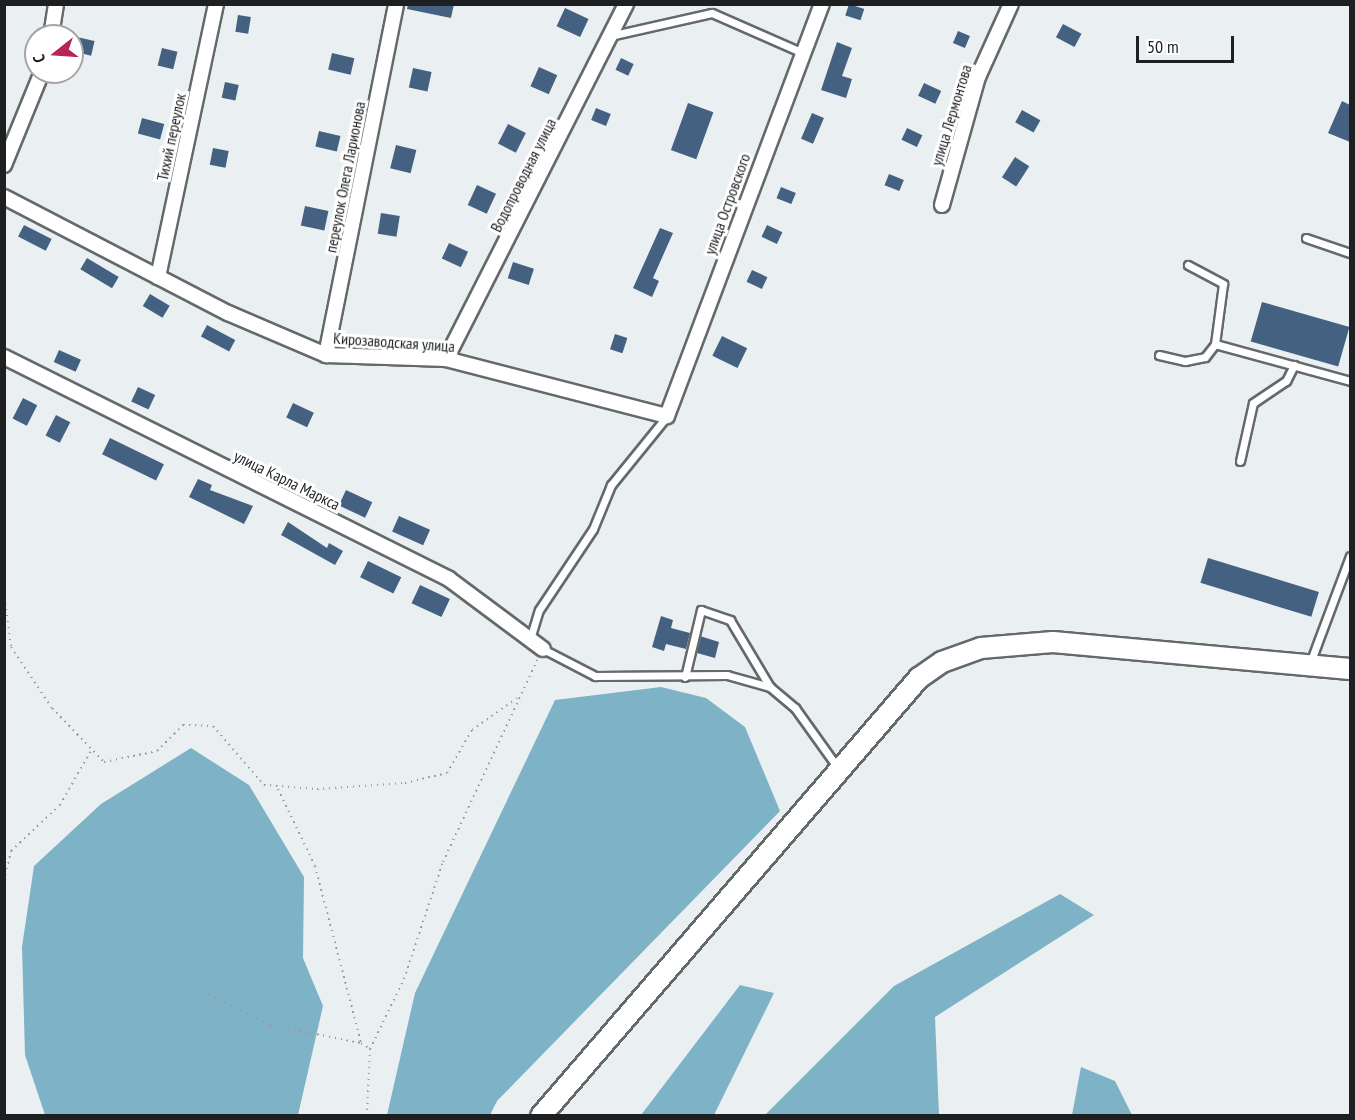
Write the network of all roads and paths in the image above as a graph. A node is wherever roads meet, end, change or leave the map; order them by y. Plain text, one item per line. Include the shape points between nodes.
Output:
1 (56, 4) edge
2 (216, 4) edge
3 (396, 4) edge
4 (626, 4) edge
5 (822, 4) edge
6 (1011, 4) edge
7 (53, 24) edge
8 (614, 35) junction
9 (801, 52) junction
10 (37, 84) edge
11 (4, 165) edge
12 (4, 197) edge
13 (942, 205) dead end
14 (1306, 238) dead end
15 (1350, 253) edge
16 (1188, 265) dead end
17 (158, 277) junction
18 (1215, 344) junction
19 (326, 355) junction
20 (1159, 355) dead end
21 (4, 357) edge
22 (446, 359) junction
23 (1294, 365) junction
24 (1350, 381) edge
25 (667, 416) junction
26 (1240, 461) dead end
27 (1350, 556) edge
28 (4, 591) edge
29 (530, 639) junction
30 (543, 650) junction
31 (1309, 665) junction
32 (1350, 669) edge
33 (685, 676) junction
34 (770, 687) junction
35 (517, 698) junction
36 (92, 748) junction
37 (840, 770) junction
38 (278, 789) junction
39 (4, 881) edge
40 (209, 994) dead end
41 (361, 1043) junction
42 (370, 1049) junction
43 (367, 1116) edge
44 (541, 1116) edge

1 - 7 street
2 - 17 street, Тихий переулок
3 - 19 street, переулок Олега Ларионова
4 - 8 street, Водопроводная улица
5 - 9 street, улица Островского
6 - 13 street, улица Лермонтова via 978,77
8 - 9 lane via 712,13
8 - 22 street, Водопроводная улица
9 - 25 street, улица Островского
10 - 11 street
12 - 17 street, Кирозаводская улица
14 - 15 lane
16 - 18 lane via 1223,284
17 - 19 street, Кирозаводская улица
18 - 20 lane via 1205,357 1185,362
18 - 23 lane
19 - 22 street, Кирозаводская улица
21 - 29 street, улица Карла Маркса via 449,579
22 - 25 street, Кирозаводская улица
23 - 24 lane
23 - 26 lane via 1286,381 1253,403
25 - 29 lane via 612,485 593,529 539,610
27 - 31 lane
28 - 36 path via 12,647 52,708
29 - 30 street, улица Карла Маркса
30 - 33 lane via 595,676
30 - 35 path
31 - 32 main road
31 - 37 main road via 1100,644 1014,642 981,648 942,662 919,678
33 - 34 lane via 727,675
33 - 34 lane via 701,610 730,620
34 - 37 lane via 795,708
35 - 38 path via 472,730 447,774 405,783
35 - 42 path via 443,862 404,979
36 - 38 path via 104,762 157,751 183,725 213,726 264,785
36 - 39 path via 60,805 11,851
37 - 44 main road
38 - 41 path via 315,866
40 - 41 path via 270,1025
41 - 42 path
42 - 43 path

